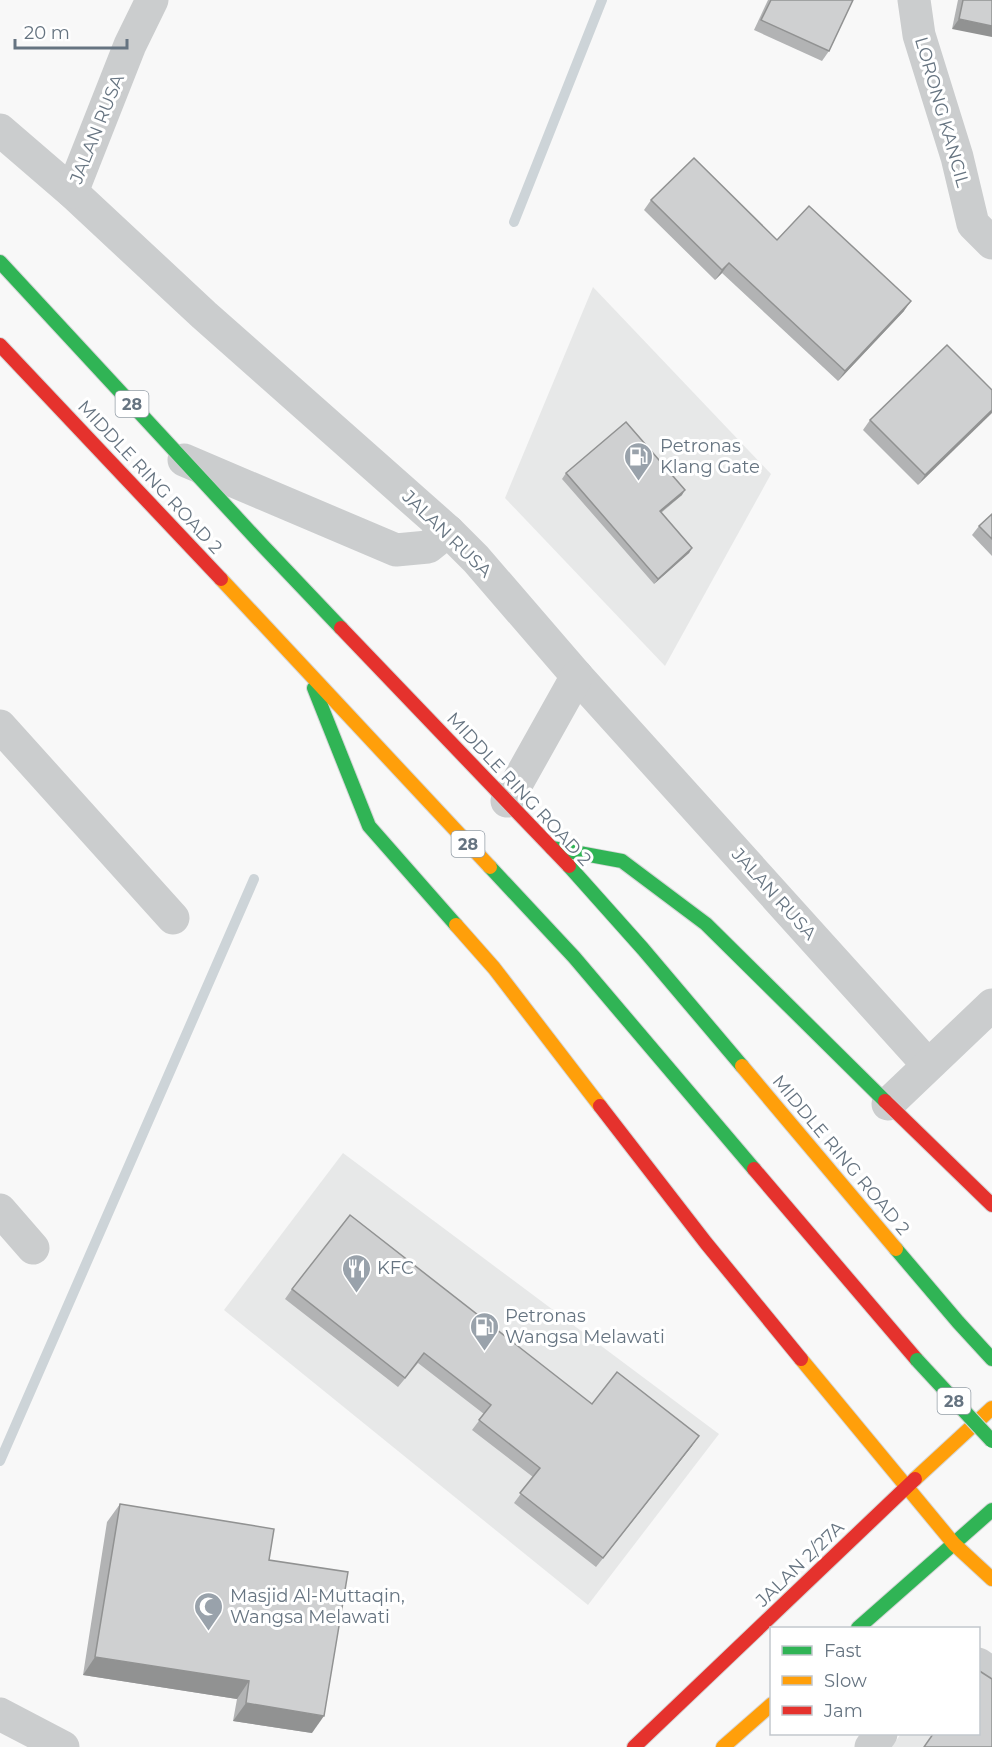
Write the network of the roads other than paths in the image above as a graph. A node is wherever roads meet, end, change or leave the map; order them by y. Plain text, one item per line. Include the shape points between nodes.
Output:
1 (152, 0) edge
2 (914, 0) edge
3 (0, 130) edge
4 (72, 192) junction
5 (982, 234) edge
6 (0, 262) edge
7 (0, 345) edge
8 (184, 460) junction
9 (448, 531) junction
10 (307, 670) junction
11 (577, 676) junction
12 (0, 726) edge
13 (507, 801) junction
14 (552, 848) junction
15 (173, 918) dead end
16 (992, 1005) edge
17 (928, 1065) junction
18 (888, 1104) junction
19 (992, 1205) edge
20 (0, 1210) edge
21 (33, 1248) dead end
22 (992, 1359) edge
23 (992, 1408) edge
24 (992, 1441) edge
25 (906, 1487) junction
26 (992, 1509) edge
27 (954, 1544) junction
28 (992, 1579) edge
29 (860, 1627) edge
30 (770, 1705) edge
31 (14, 1729) edge
32 (880, 1735) edge
33 (63, 1747) edge
34 (634, 1747) edge
35 (723, 1747) edge
36 (871, 1747) edge

1 - 4 street, JALAN RUSA
2 - 5 street, LORONG KANCIL via 920,35
3 - 4 street
4 - 9 street, JALAN RUSA
6 - 8 main road, MIDDLE RING ROAD 2 / 28
7 - 10 main road, MIDDLE RING ROAD 2 / 28
8 - 9 street via 396,550 428,547
8 - 13 main road, MIDDLE RING ROAD 2 / 28
9 - 11 street, JALAN RUSA
10 - 24 main road, MIDDLE RING ROAD 2 / 28, bridge via 574,957 917,1360
10 - 25 main road via 369,826 494,968 706,1243
11 - 13 street
11 - 17 street, JALAN RUSA
12 - 15 street
13 - 14 main road, MIDDLE RING ROAD 2 / 28
14 - 18 main road via 622,861 706,924
14 - 22 main road, MIDDLE RING ROAD 2 / 28 via 644,950
16 - 17 street
17 - 18 street
18 - 19 main road
20 - 21 street
23 - 25 main road, JALAN 2/27A
25 - 27 main road
25 - 34 main road, JALAN 2/27A
26 - 27 main road
27 - 28 main road
27 - 29 main road
30 - 35 main road
31 - 33 street
32 - 36 street

